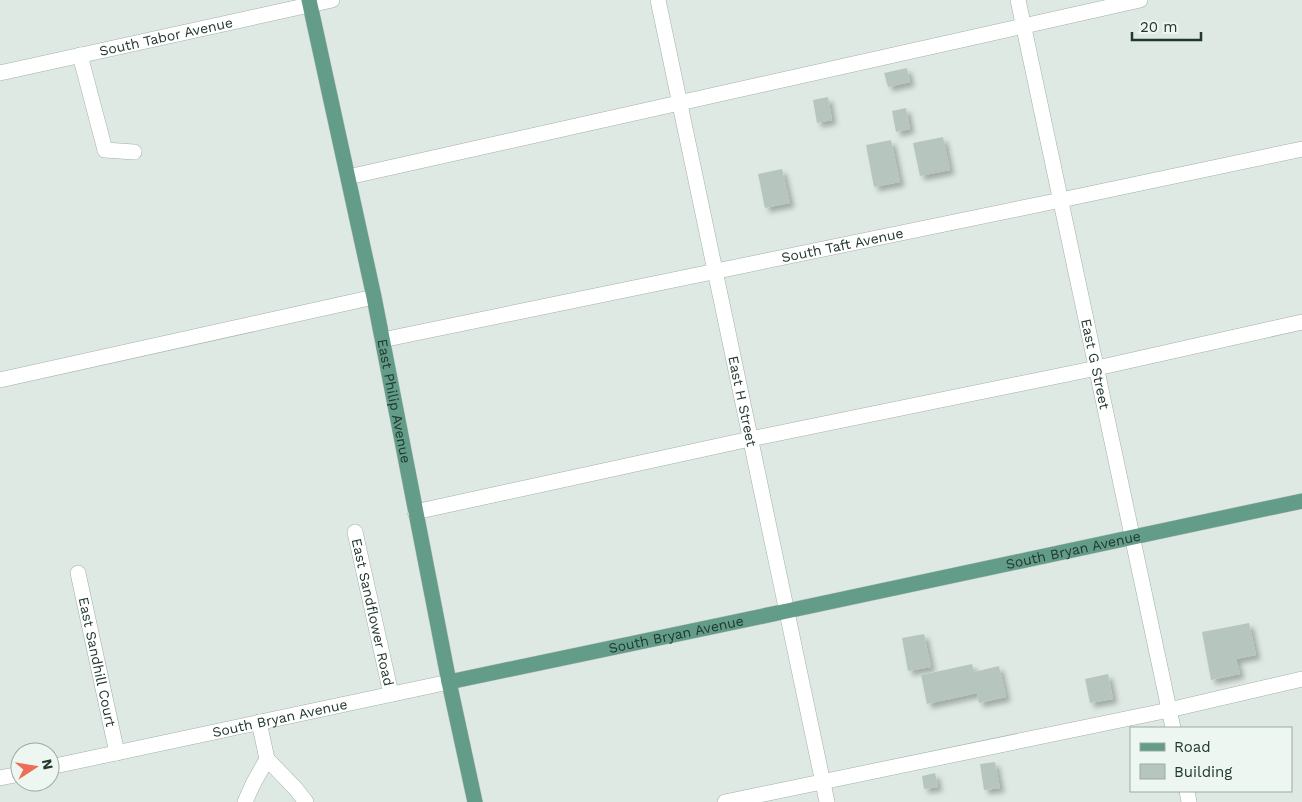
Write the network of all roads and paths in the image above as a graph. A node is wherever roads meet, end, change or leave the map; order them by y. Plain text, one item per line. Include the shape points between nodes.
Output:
1 (332, 0) edge
2 (658, 0) edge
3 (1018, 0) edge
4 (1140, 0) edge
5 (310, 2) edge
6 (1023, 26) junction
7 (80, 55) junction
8 (0, 73) edge
9 (679, 102) junction
10 (1302, 149) edge
11 (134, 152) dead end
12 (348, 177) junction
13 (1061, 200) junction
14 (714, 271) junction
15 (374, 297) junction
16 (1302, 322) edge
17 (382, 340) junction
18 (1097, 368) junction
19 (0, 380) edge
20 (750, 439) junction
21 (1302, 501) edge
22 (415, 512) junction
23 (356, 532) dead end
24 (1133, 537) junction
25 (78, 573) dead end
26 (786, 612) junction
27 (1302, 679) edge
28 (449, 682) junction
29 (391, 694) junction
30 (1169, 710) junction
31 (259, 722) junction
32 (1173, 727) edge
33 (117, 753) junction
34 (267, 760) junction
35 (60, 765) edge
36 (822, 782) junction
37 (245, 802) edge
38 (306, 802) edge
39 (475, 802) edge
40 (725, 802) edge
41 (827, 802) edge

1 - 5 street, South Tabor Avenue
2 - 9 street, East H Street
3 - 6 street, East G Street
4 - 6 street
5 - 7 street, South Tabor Avenue
5 - 12 main road, East Philip Avenue
6 - 9 street
6 - 13 street, East G Street
7 - 8 street, South Tabor Avenue
7 - 11 street via 105,150
9 - 12 street
9 - 14 street, East H Street
10 - 13 street, South Taft Avenue
12 - 15 main road, East Philip Avenue
13 - 14 street, South Taft Avenue
13 - 18 street, East G Street
14 - 17 street, South Taft Avenue
14 - 20 street, East H Street
15 - 17 main road, East Philip Avenue
15 - 19 street
16 - 18 street
17 - 22 main road, East Philip Avenue
18 - 20 street
18 - 24 street, East G Street
20 - 22 street
20 - 26 street, East H Street
21 - 24 main road, South Bryan Avenue
22 - 28 main road, East Philip Avenue
23 - 29 street, East Sandflower Road
24 - 26 main road, South Bryan Avenue
24 - 30 street, East G Street
25 - 33 street, East Sandhill Court
26 - 28 main road, South Bryan Avenue
26 - 36 street, East H Street
27 - 30 street
28 - 29 street, South Bryan Avenue
28 - 39 main road, East Philip Avenue
29 - 31 street, South Bryan Avenue
30 - 32 street, East G Street
30 - 36 street
31 - 33 street, South Bryan Avenue
31 - 34 street
33 - 35 street, South Bryan Avenue
34 - 37 street
34 - 38 street
36 - 40 street
36 - 41 street, East H Street

